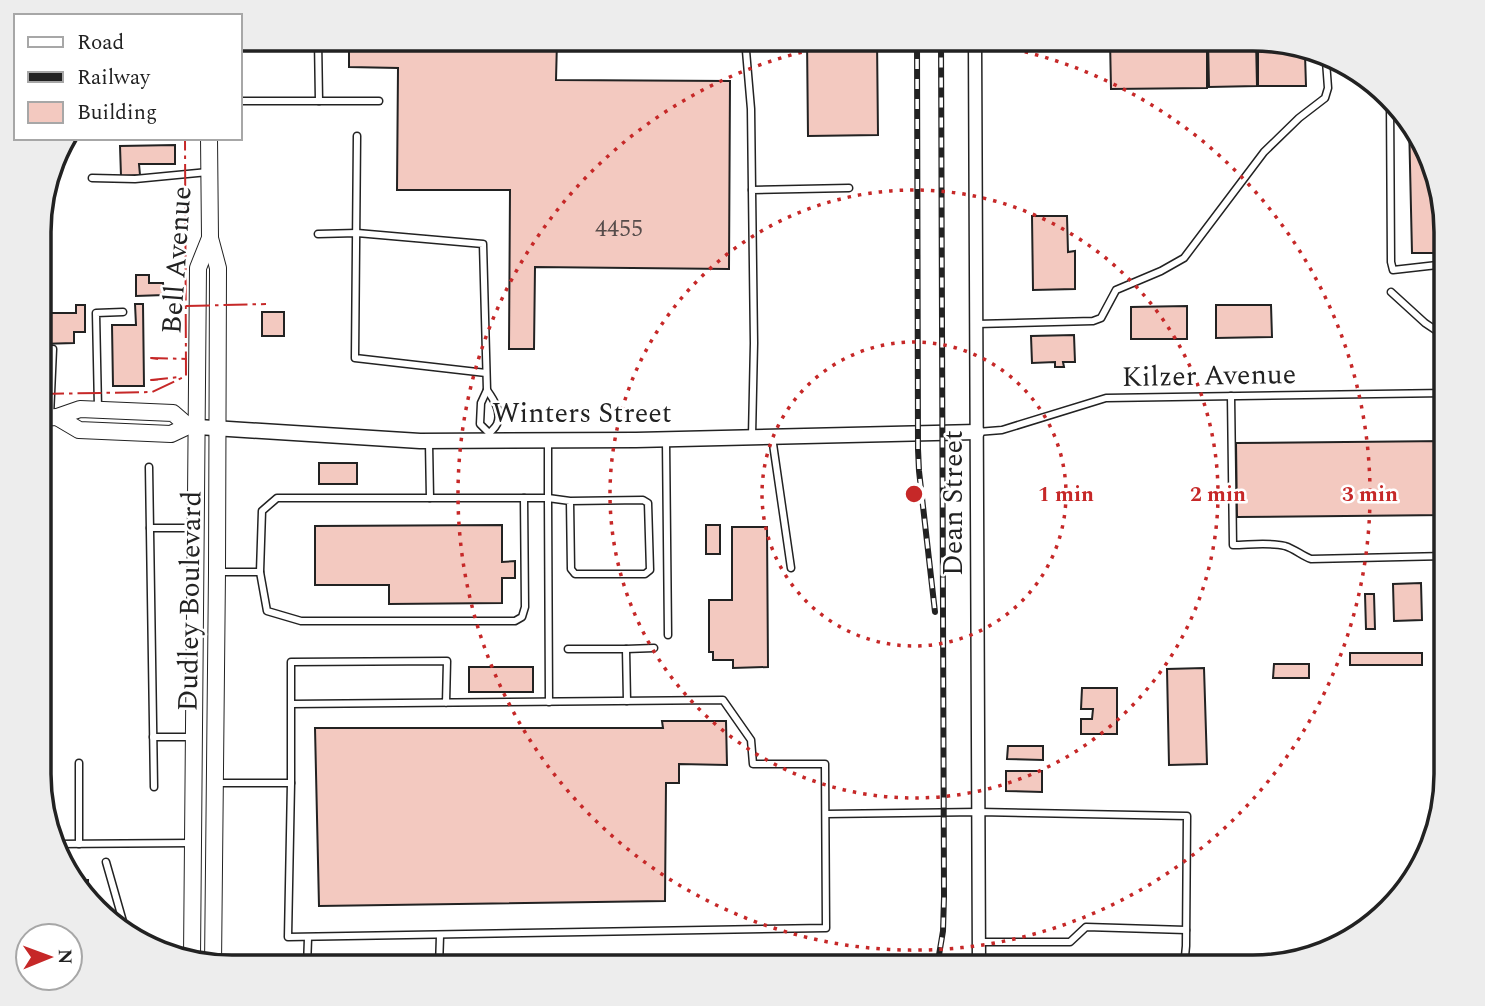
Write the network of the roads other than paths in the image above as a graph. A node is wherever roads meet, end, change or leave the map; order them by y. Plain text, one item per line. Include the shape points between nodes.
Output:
1 (318, 51) edge
2 (746, 51) edge
3 (975, 51) edge
4 (1326, 66) edge
5 (242, 101) edge
6 (319, 101) junction
7 (379, 101) dead end
8 (1390, 113) edge
9 (357, 136) dead end
10 (209, 140) edge
11 (209, 172) junction
12 (92, 178) dead end
13 (849, 188) dead end
14 (752, 190) junction
15 (357, 233) junction
16 (318, 234) dead end
17 (210, 238) junction
18 (1434, 265) edge
19 (1391, 292) dead end
20 (122, 312) dead end
21 (976, 324) junction
22 (1434, 329) edge
23 (51, 349) edge
24 (486, 373) junction
25 (51, 383) edge
26 (487, 390) junction
27 (1434, 393) edge
28 (1231, 396) junction
29 (98, 410) junction
30 (51, 416) edge
31 (51, 418) edge
32 (193, 427) junction
33 (218, 429) junction
34 (977, 432) junction
35 (489, 437) junction
36 (772, 437) junction
37 (752, 438) junction
38 (666, 439) junction
39 (548, 440) junction
40 (429, 441) junction
41 (149, 467) dead end
42 (430, 498) junction
43 (524, 498) junction
44 (548, 498) junction
45 (570, 501) junction
46 (197, 527) junction
47 (150, 528) junction
48 (1434, 556) edge
49 (791, 568) dead end
50 (217, 572) junction
51 (260, 572) junction
52 (668, 635) dead end
53 (654, 648) dead end
54 (568, 649) dead end
55 (626, 649) junction
56 (626, 701) junction
57 (549, 702) junction
58 (446, 703) junction
59 (291, 704) junction
60 (153, 737) junction
61 (194, 737) junction
62 (79, 763) dead end
63 (215, 783) junction
64 (292, 783) junction
65 (154, 788) dead end
66 (979, 812) junction
67 (825, 814) junction
68 (193, 843) junction
69 (65, 844) edge
70 (79, 844) junction
71 (106, 862) dead end
72 (121, 917) edge
73 (1186, 930) junction
74 (439, 936) junction
75 (308, 938) junction
76 (979, 942) junction
77 (192, 951) edge
78 (213, 954) edge
79 (307, 955) edge
80 (439, 955) edge
81 (979, 955) edge
82 (1185, 955) edge

1 - 6 lane
2 - 14 lane
3 - 21 street, Dean Street
4 - 21 lane via 1325,98 1264,152 1184,258 1116,290 1101,318 1093,321
5 - 6 lane
6 - 7 lane
8 - 18 lane via 1393,270
9 - 15 lane
10 - 11 main road, Bell Avenue
11 - 12 lane
11 - 17 main road, Bell Avenue
13 - 14 lane
14 - 37 lane
15 - 16 lane
15 - 24 lane via 483,244
15 - 24 lane via 355,358
17 - 32 main road, Bell Avenue via 198,268
17 - 33 main road, Dudley Boulevard via 218,268
19 - 22 lane
20 - 29 lane via 96,313
21 - 34 street, Dean Street
23 - 25 lane
24 - 26 lane
26 - 35 lane via 480,424
26 - 35 lane via 497,404 497,423
27 - 28 lane, Kilzer Avenue
28 - 34 lane, Kilzer Avenue via 1106,398 1002,430
28 - 48 lane via 1233,545 1279,545 1311,559
29 - 30 main road, Winters Street
29 - 32 main road, Winters Street via 173,413
31 - 32 main road, Winters Street via 79,430 172,434
32 - 33 street, Winters Street
32 - 46 main road, Dudley Boulevard
33 - 40 street, Winters Street
33 - 50 main road, Dudley Boulevard
34 - 36 street, Winters Street
34 - 66 street, Dean Street
35 - 39 street, Winters Street
35 - 40 street, Winters Street
36 - 37 street, Winters Street
36 - 49 lane
37 - 38 street, Winters Street
38 - 39 street, Winters Street
38 - 52 lane
39 - 44 lane
40 - 42 lane
41 - 47 lane
42 - 43 lane
42 - 51 lane via 277,498 262,511
43 - 44 lane
43 - 51 lane via 525,607 515,621 301,621 267,611
44 - 45 lane
44 - 57 lane
45 - 45 lane via 648,503 650,570 645,574 575,574 571,569
46 - 47 lane
46 - 61 main road, Dudley Boulevard
47 - 60 lane
50 - 51 lane
50 - 63 main road, Dudley Boulevard
53 - 55 lane
54 - 55 lane
55 - 56 lane
56 - 57 lane
56 - 67 lane via 723,700 751,740 753,764 825,764
57 - 58 lane
58 - 59 lane
58 - 59 lane via 446,661 434,661 291,662
59 - 64 lane
60 - 61 lane
60 - 65 lane
61 - 68 main road, Dudley Boulevard
62 - 70 lane
63 - 64 lane
63 - 78 main road, Dudley Boulevard
64 - 75 lane via 288,937
66 - 67 lane
66 - 73 lane via 1187,816
66 - 76 street, Dean Street
67 - 74 lane via 826,928
68 - 70 lane
68 - 77 main road, Dudley Boulevard
69 - 70 lane
71 - 72 lane
73 - 76 lane via 1086,927 1070,942
73 - 82 lane
74 - 75 lane
74 - 80 lane
75 - 79 lane
76 - 81 street, Dean Street

